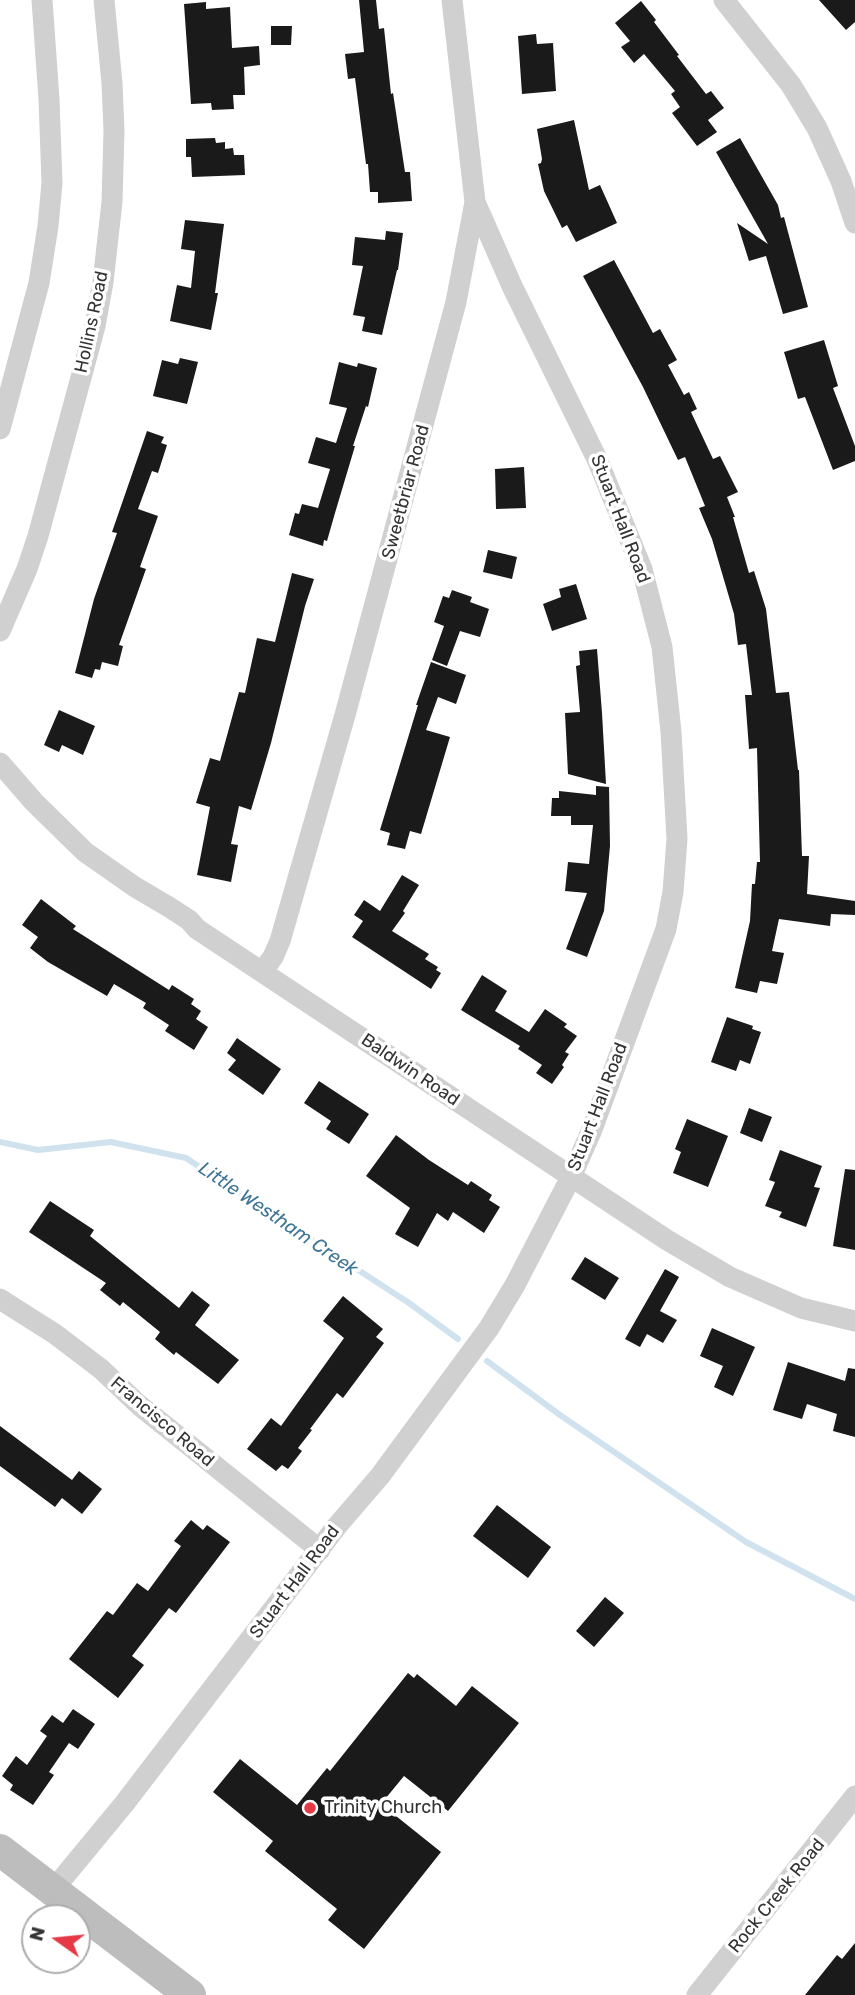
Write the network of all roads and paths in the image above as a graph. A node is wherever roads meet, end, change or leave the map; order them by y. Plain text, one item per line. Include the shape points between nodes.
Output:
1 (42, 0) edge
2 (104, 0) edge
3 (452, 0) edge
4 (724, 0) edge
5 (475, 202) junction
6 (855, 223) edge
7 (0, 429) edge
8 (0, 631) edge
9 (0, 763) edge
10 (262, 972) junction
11 (571, 1177) junction
12 (0, 1299) edge
13 (855, 1321) edge
14 (320, 1550) junction
15 (855, 1796) edge
16 (0, 1850) edge
17 (53, 1891) junction
18 (190, 1995) edge
19 (697, 1995) edge

1 - 7 street via 51,169 48,226 39,282
2 - 8 street, Hollins Road via 114,131 113,202 103,282 38,536
3 - 5 street, Sweetbriar Road
4 - 6 street via 791,85 817,128
5 - 10 street, Sweetbriar Road via 456,302 345,715 280,940
5 - 11 street, Stuart Hall Road via 597,459 642,569 662,647 671,732 677,839 666,929
9 - 10 street, Baldwin Road via 85,852
10 - 11 street, Baldwin Road
11 - 13 street, Baldwin Road via 730,1277 801,1307
11 - 14 street, Stuart Hall Road via 489,1328
12 - 14 street, Francisco Road via 101,1369 139,1405
14 - 17 street, Stuart Hall Road
15 - 19 street, Rock Creek Road
16 - 17 main road
17 - 18 main road

